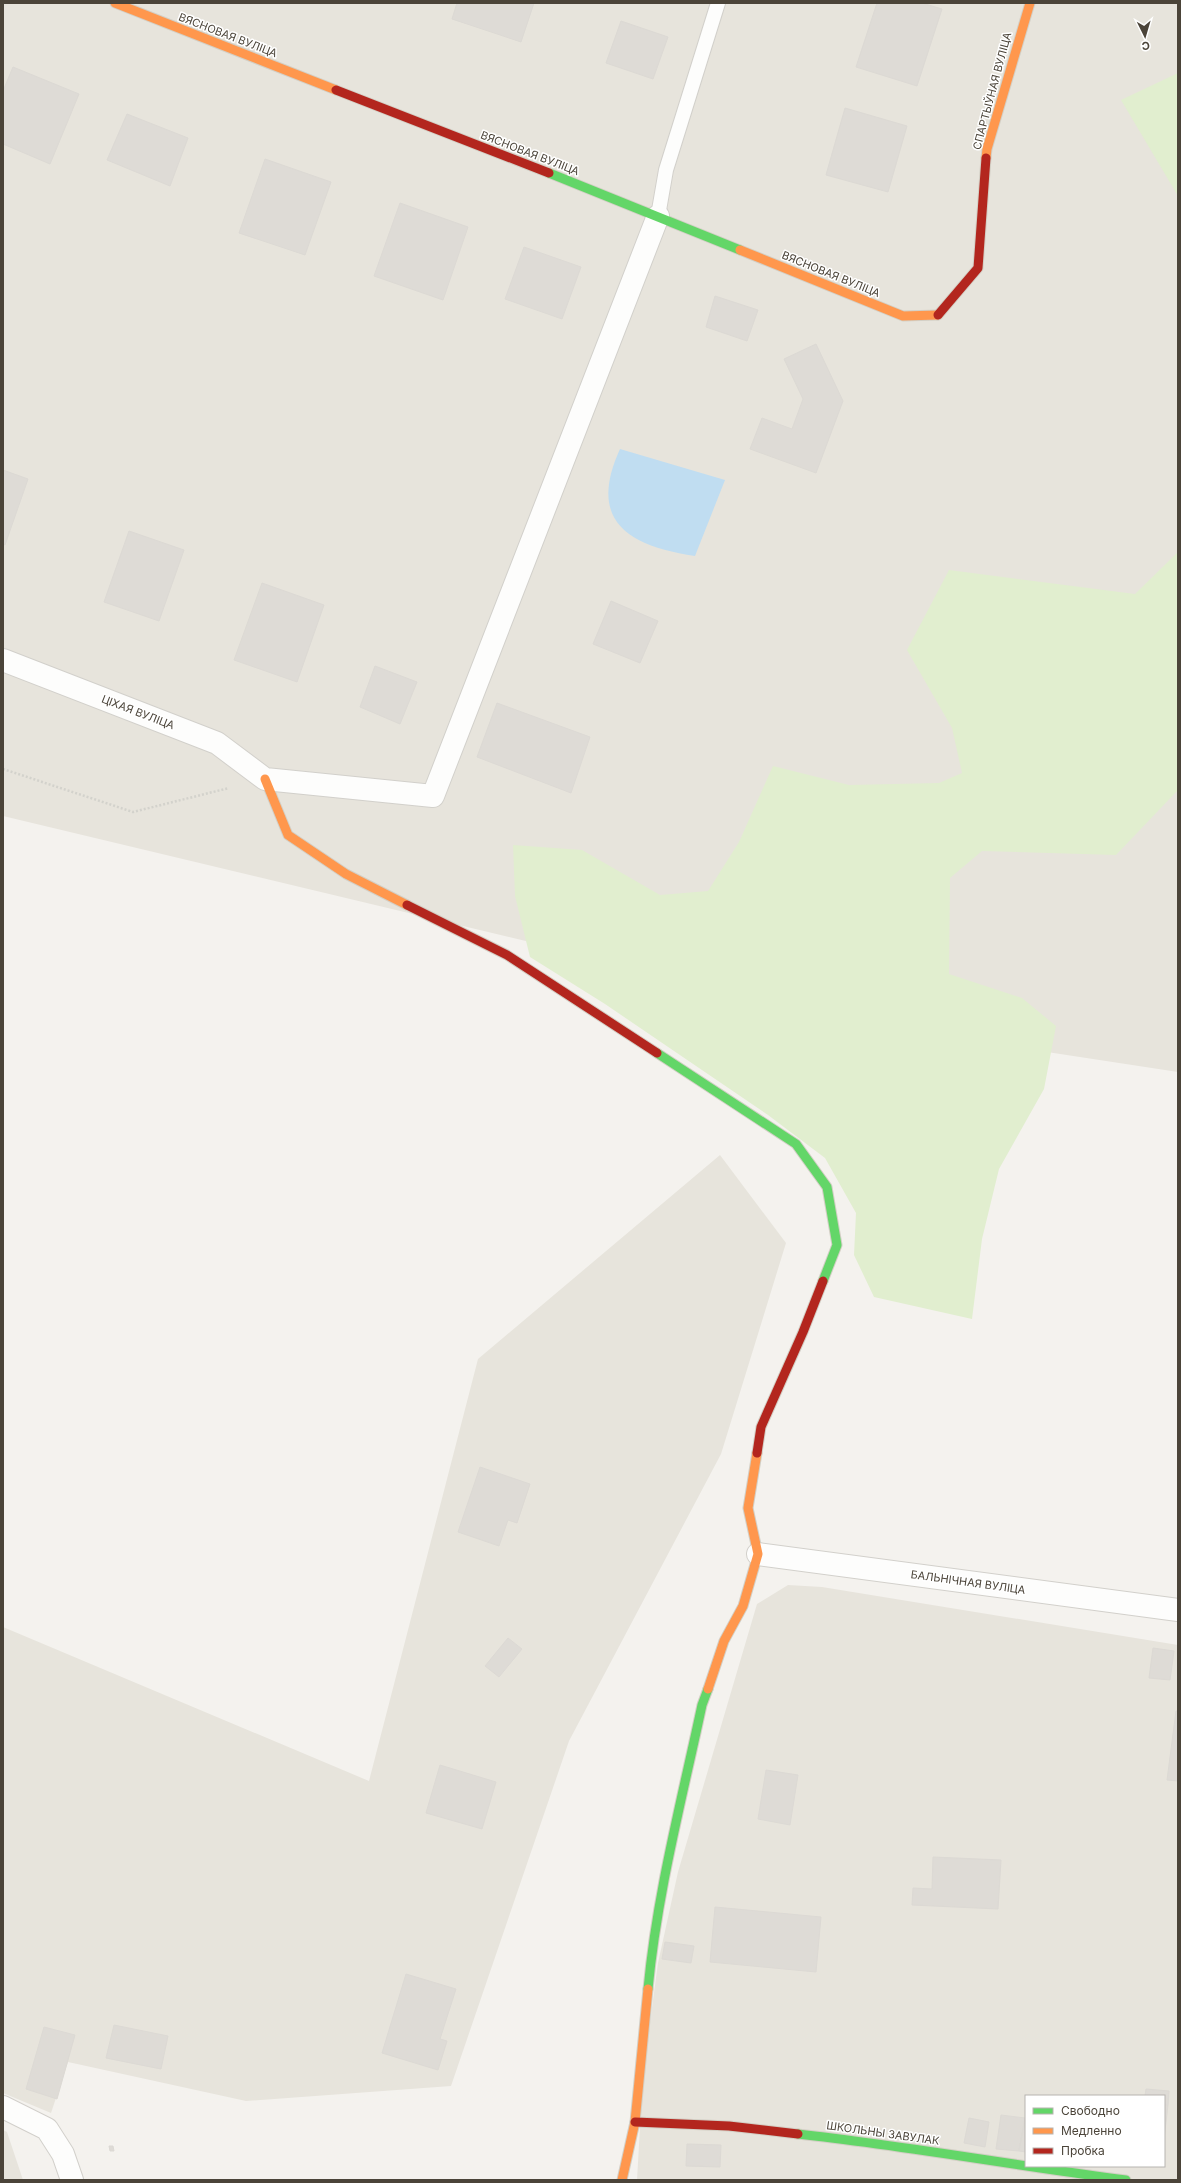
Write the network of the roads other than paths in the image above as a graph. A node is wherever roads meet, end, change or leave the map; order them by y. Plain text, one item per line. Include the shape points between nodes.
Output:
1 (115, 3) edge
2 (718, 3) edge
3 (1030, 3) edge
4 (658, 216) junction
5 (938, 315) joint
6 (3, 660) edge
7 (265, 779) junction
8 (758, 1554) junction
9 (1178, 1610) edge
10 (3, 2107) edge
11 (634, 2122) junction
12 (1025, 2167) edge
13 (1026, 2167) edge
14 (72, 2180) edge
15 (622, 2180) edge
16 (1126, 2180) edge

1 - 4 street, ВЯСНОВАЯ ВУЛІЦА
2 - 4 lane via 666,170
3 - 5 street, СПАРТЫЎНАЯ ВУЛІЦА via 987,149 978,268
4 - 5 street, ВЯСНОВАЯ ВУЛІЦА via 903,316
4 - 7 street via 433,796
6 - 7 street, ЦІХАЯ ВУЛІЦА via 217,743
7 - 8 street via 288,835 346,874 507,955 757,1118 796,1144 827,1187 837,1245 803,1332 761,1427 748,1508
8 - 9 street, БАЛЬНІЧНАЯ ВУЛІЦА
8 - 11 street via 743,1606 724,1641 702,1706 663,1887 651,1957
10 - 14 street via 47,2130 62,2154
11 - 12 street, ШКОЛЬНЫ ЗАВУЛАК via 729,2126 881,2143
11 - 15 street
13 - 16 street, ШКОЛЬНЫ ЗАВУЛАК

